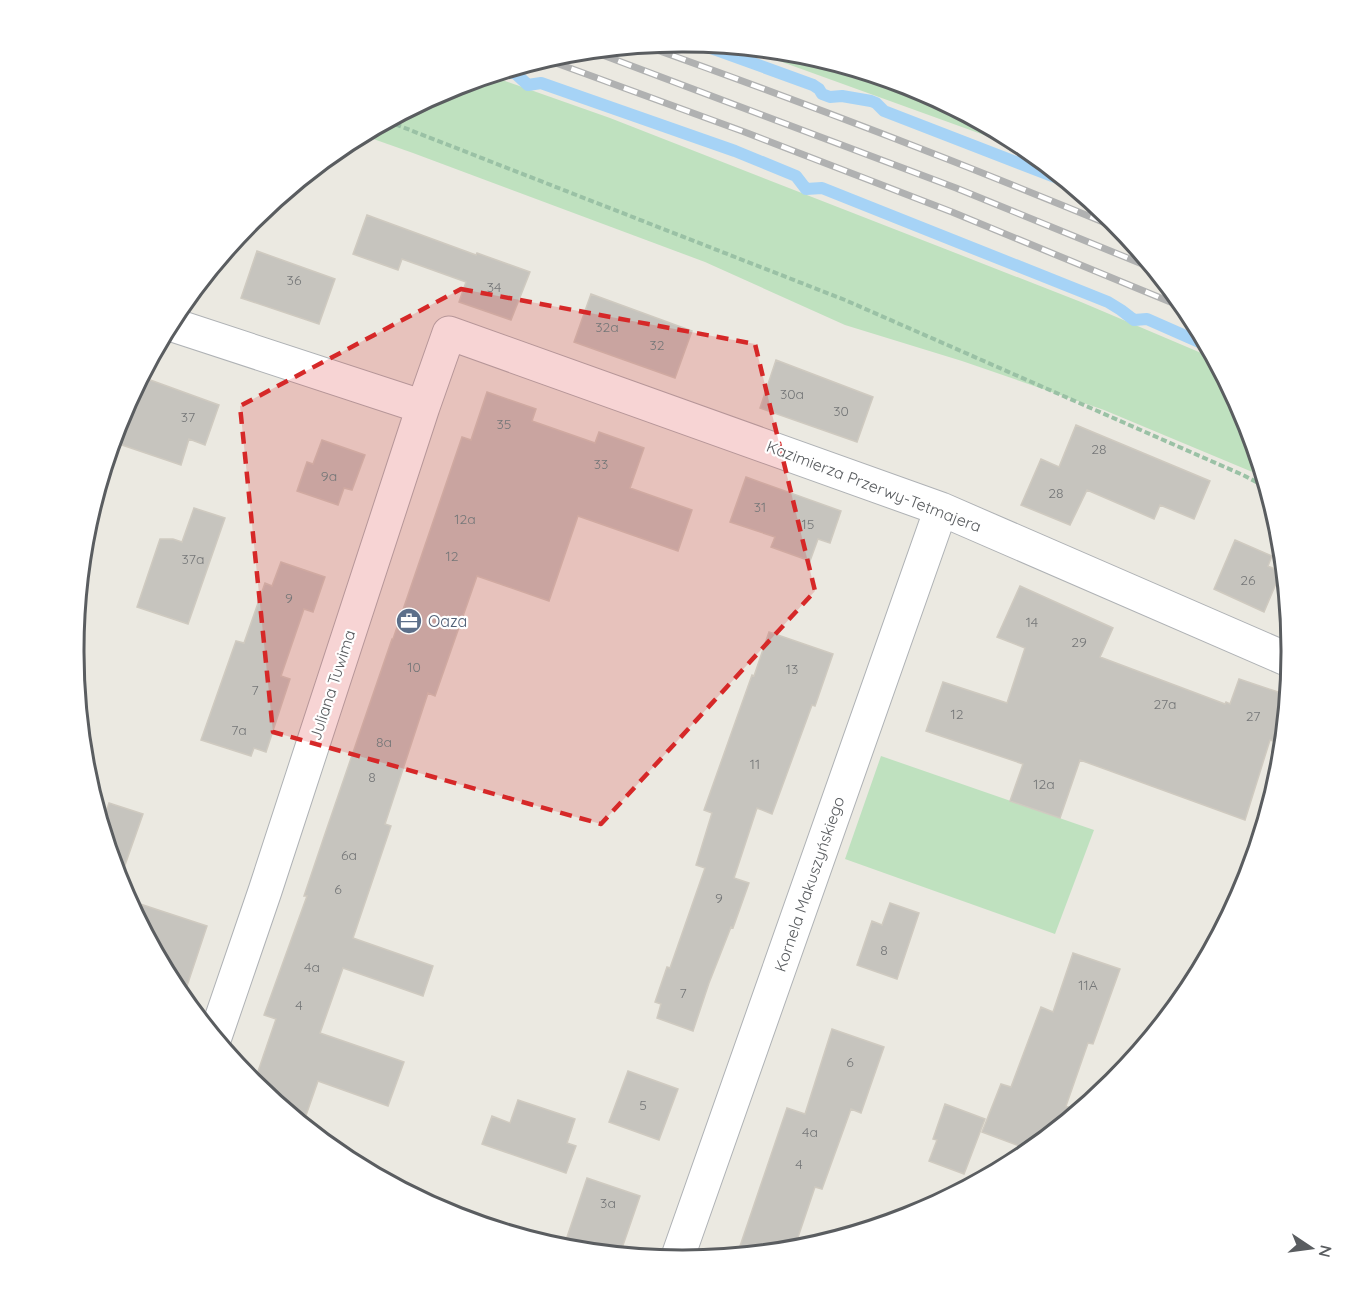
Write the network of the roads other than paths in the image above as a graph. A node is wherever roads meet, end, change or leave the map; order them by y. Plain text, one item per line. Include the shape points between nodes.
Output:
1 (179, 327) edge
2 (450, 333) joint
3 (423, 407) junction
4 (941, 509) junction
5 (1281, 657) edge
6 (218, 1028) edge
7 (681, 1250) edge

1 - 3 street
2 - 3 street, Juliana Tuwima
2 - 4 street, Kazimierza Przerwy-Tetmajera
3 - 6 street, Juliana Tuwima
4 - 5 street, Kazimierza Przerwy-Tetmajera
4 - 7 street, Kornela Makuszyńskiego

